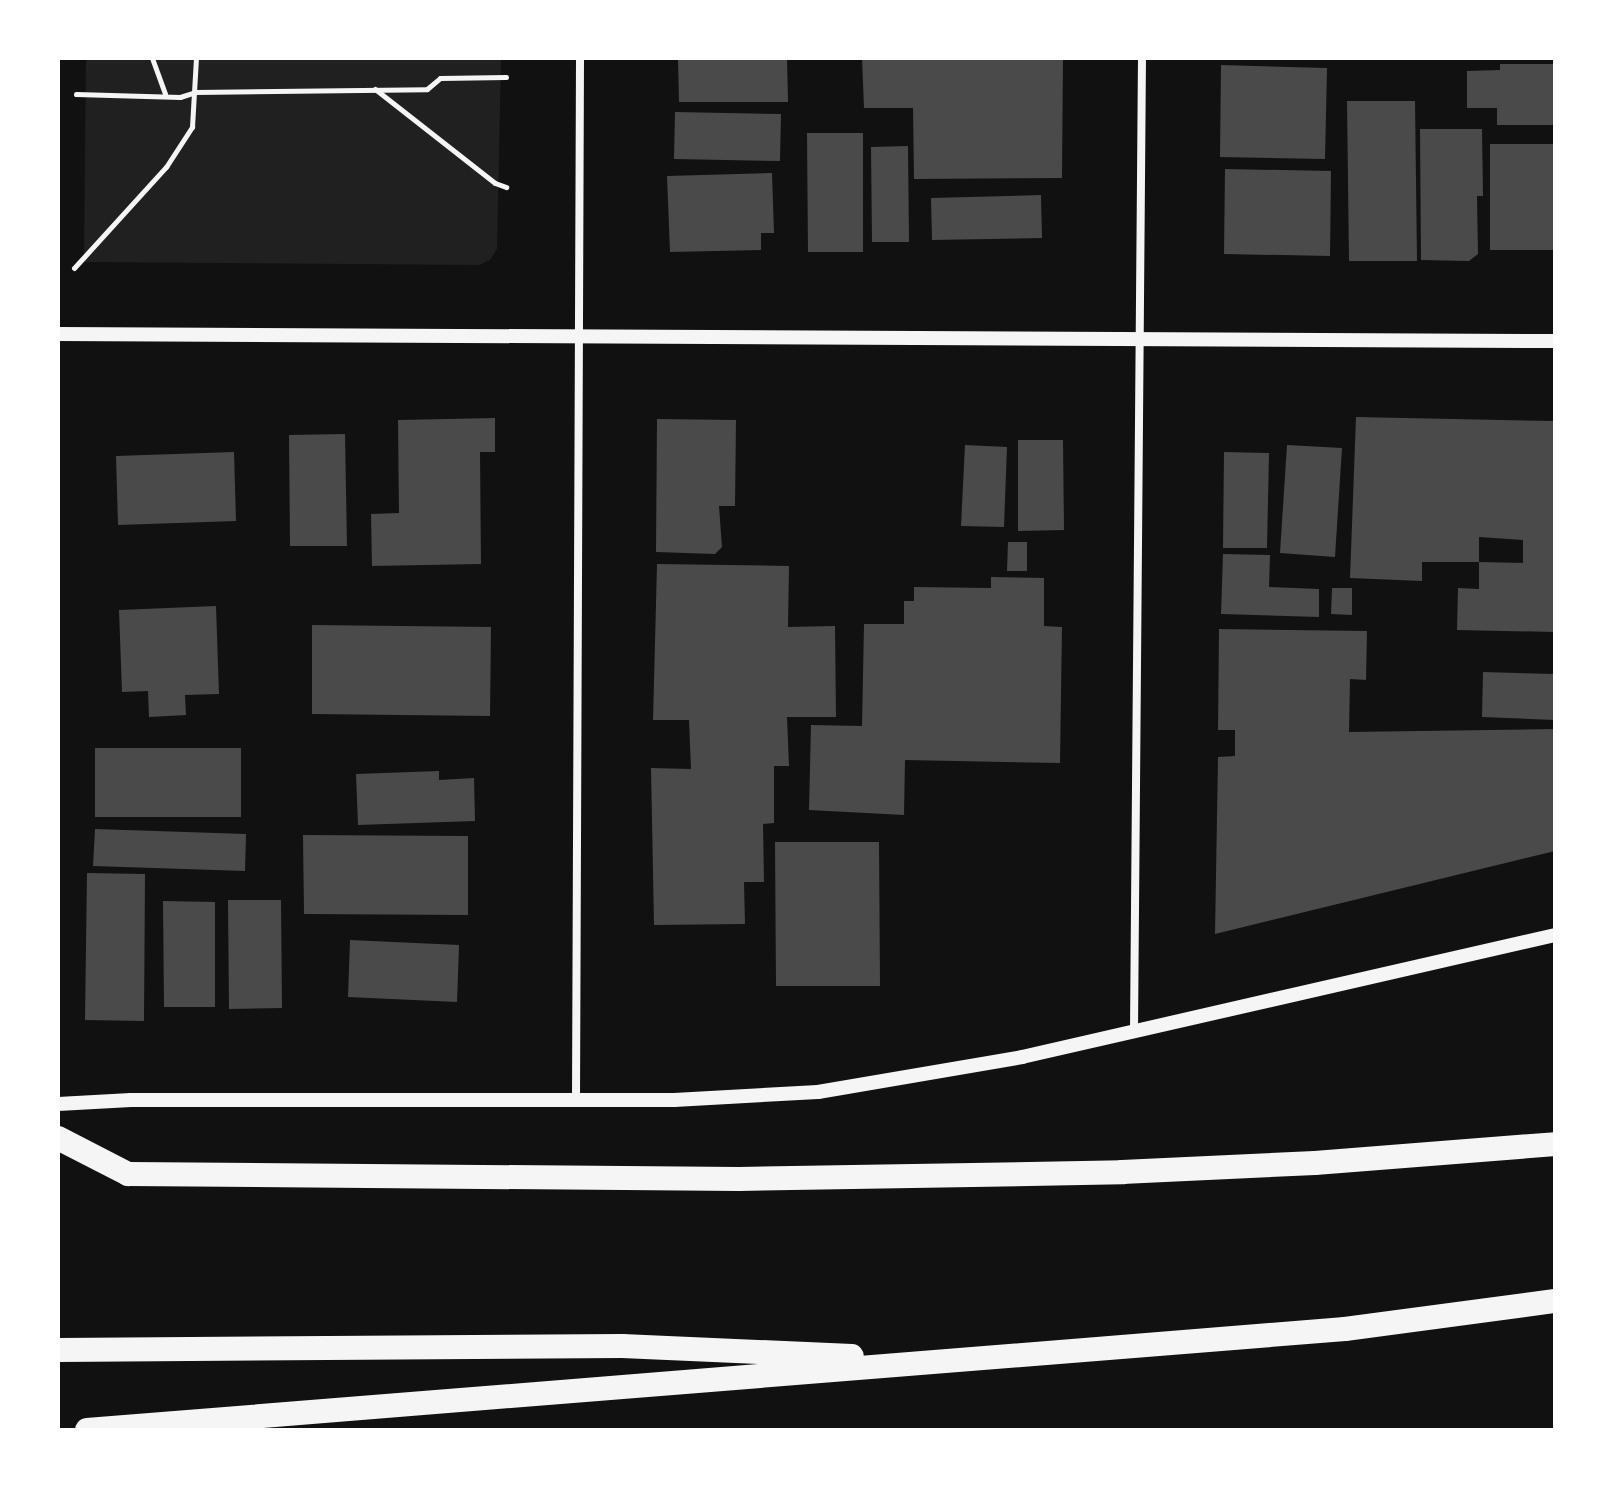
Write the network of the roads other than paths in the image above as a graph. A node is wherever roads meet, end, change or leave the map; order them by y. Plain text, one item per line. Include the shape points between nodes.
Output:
1 (580, 58) edge
2 (1142, 58) edge
3 (58, 334) edge
4 (578, 336) junction
5 (1139, 341) junction
6 (1555, 341) edge
7 (1555, 935) edge
8 (1134, 1031) junction
9 (576, 1100) junction
10 (58, 1104) edge
11 (58, 1138) edge
12 (1555, 1144) edge
13 (1555, 1301) edge
14 (58, 1350) edge
15 (942, 1362) junction
16 (87, 1430) edge

1 - 4 street
2 - 5 street
3 - 4 street
4 - 5 street
4 - 9 street
5 - 6 street
5 - 8 street
7 - 8 street
8 - 9 street via 981,1066 849,1088 712,1099
9 - 10 street
11 - 12 highway via 128,1174 724,1179 1138,1171
13 - 15 highway via 1345,1329
14 - 15 highway via 700,1347
15 - 16 highway

